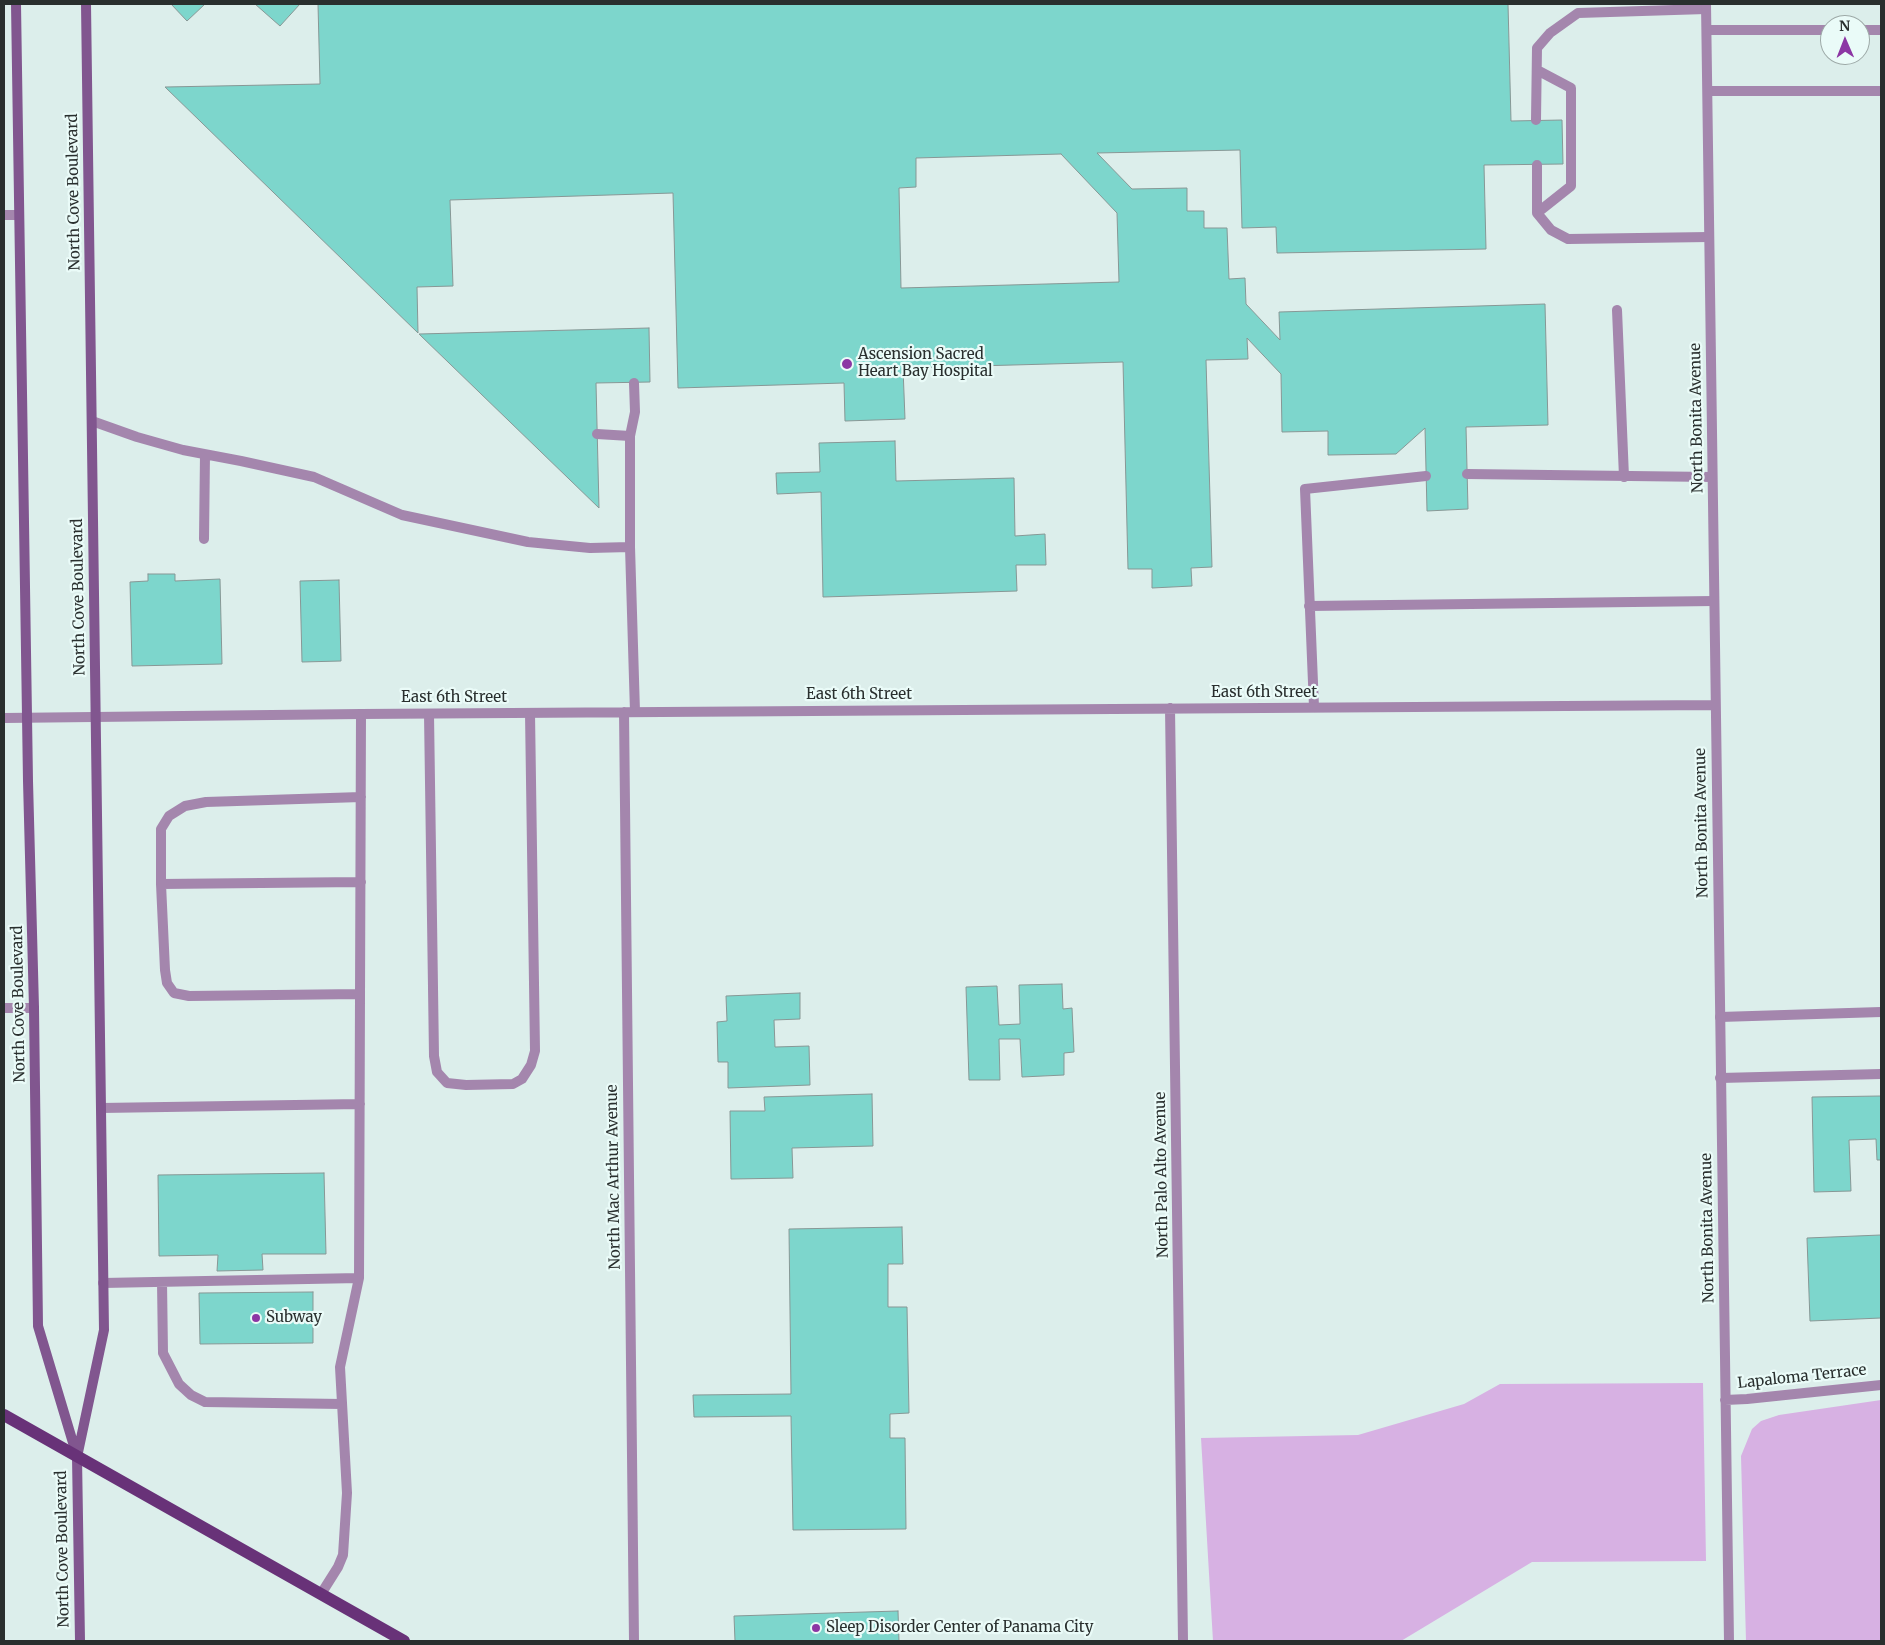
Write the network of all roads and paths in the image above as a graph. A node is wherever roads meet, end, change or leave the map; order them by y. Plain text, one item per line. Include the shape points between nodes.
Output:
1 (16, 4) edge
2 (86, 4) edge
3 (1706, 6) edge
4 (1707, 30) junction
5 (1820, 30) edge
6 (1537, 70) junction
7 (1708, 91) junction
8 (1881, 91) edge
9 (1536, 120) dead end
10 (1537, 164) dead end
11 (1537, 213) junction
12 (4, 215) edge
13 (18, 215) junction
14 (1709, 237) junction
15 (1617, 310) dead end
16 (634, 382) dead end
17 (92, 421) junction
18 (597, 434) dead end
19 (630, 436) junction
20 (205, 454) junction
21 (1467, 474) dead end
22 (1426, 476) dead end
23 (1624, 477) junction
24 (1712, 477) junction
25 (204, 539) dead end
26 (630, 548) junction
27 (1714, 601) junction
28 (1309, 606) junction
29 (1715, 705) junction
30 (1314, 707) junction
31 (1170, 708) junction
32 (630, 712) junction
33 (530, 713) junction
34 (361, 714) junction
35 (429, 714) junction
36 (95, 716) junction
37 (4, 718) edge
38 (27, 718) junction
39 (361, 797) junction
40 (361, 882) junction
41 (161, 884) junction
42 (360, 994) junction
43 (4, 1008) edge
44 (34, 1008) junction
45 (1881, 1012) edge
46 (1720, 1017) junction
47 (1881, 1074) edge
48 (1720, 1078) junction
49 (360, 1104) junction
50 (101, 1108) junction
51 (359, 1278) junction
52 (162, 1282) junction
53 (103, 1283) junction
54 (1881, 1384) edge
55 (1725, 1400) junction
56 (342, 1404) junction
57 (4, 1415) edge
58 (77, 1457) junction
59 (321, 1594) junction
60 (80, 1641) edge
61 (404, 1641) edge
62 (634, 1641) edge
63 (1183, 1641) edge
64 (1729, 1641) edge

1 - 13 main road, North Cove Boulevard
2 - 17 main road, North Cove Boulevard
3 - 4 street, North Bonita Avenue
3 - 6 street via 1578,13 1550,33 1537,48
4 - 5 street
4 - 7 street, North Bonita Avenue
6 - 9 street
6 - 11 street via 1571,88 1571,186
7 - 8 street
7 - 14 street, North Bonita Avenue
10 - 11 street
11 - 14 street via 1551,230 1568,239
12 - 13 street
13 - 38 main road, North Cove Boulevard
14 - 24 street, North Bonita Avenue
15 - 23 street
16 - 19 street, North Mac Arthur Avenue
17 - 20 street via 137,437
17 - 36 main road, North Cove Boulevard
18 - 19 street
19 - 26 street, North Mac Arthur Avenue
20 - 25 street
20 - 26 street via 314,477 402,515 518,540 590,548
21 - 23 street
22 - 28 street via 1305,489
23 - 24 street
24 - 27 street, North Bonita Avenue
26 - 32 street, North Mac Arthur Avenue
27 - 28 street
27 - 29 street, North Bonita Avenue
28 - 30 street
29 - 30 street, East 6th Street
29 - 46 street, North Bonita Avenue
30 - 31 street, East 6th Street
31 - 32 street, East 6th Street
31 - 63 street, North Palo Alto Avenue
32 - 33 street, East 6th Street
32 - 62 street, North Mac Arthur Avenue
33 - 35 street, East 6th Street
33 - 35 street via 535,1051 522,1079 512,1084 466,1085 447,1082 437,1072 434,1056
34 - 35 street, East 6th Street
34 - 36 street, East 6th Street
34 - 39 street
36 - 38 street, East 6th Street
36 - 50 main road, North Cove Boulevard
37 - 38 street, East 6th Street
38 - 44 main road, North Cove Boulevard
39 - 40 street
39 - 41 street via 206,802 185,806 169,816 161,829
40 - 41 street
40 - 42 street
41 - 42 street via 165,970 167,983 174,993 189,996
42 - 49 street
43 - 44 street
44 - 58 main road, North Cove Boulevard via 38,1326
45 - 46 street
46 - 48 street, North Bonita Avenue
47 - 48 street
48 - 55 street, North Bonita Avenue
49 - 50 street
49 - 51 street
50 - 53 main road, North Cove Boulevard
51 - 52 street
51 - 56 street via 340,1367
52 - 53 street
52 - 56 street via 163,1353 179,1384 190,1396 205,1402
53 - 58 main road, North Cove Boulevard via 104,1330
54 - 55 street, Lapaloma Terrace
55 - 64 street, North Bonita Avenue
56 - 59 street via 348,1493 342,1555
57 - 58 main road
58 - 59 main road
58 - 60 main road, North Cove Boulevard
59 - 61 main road

